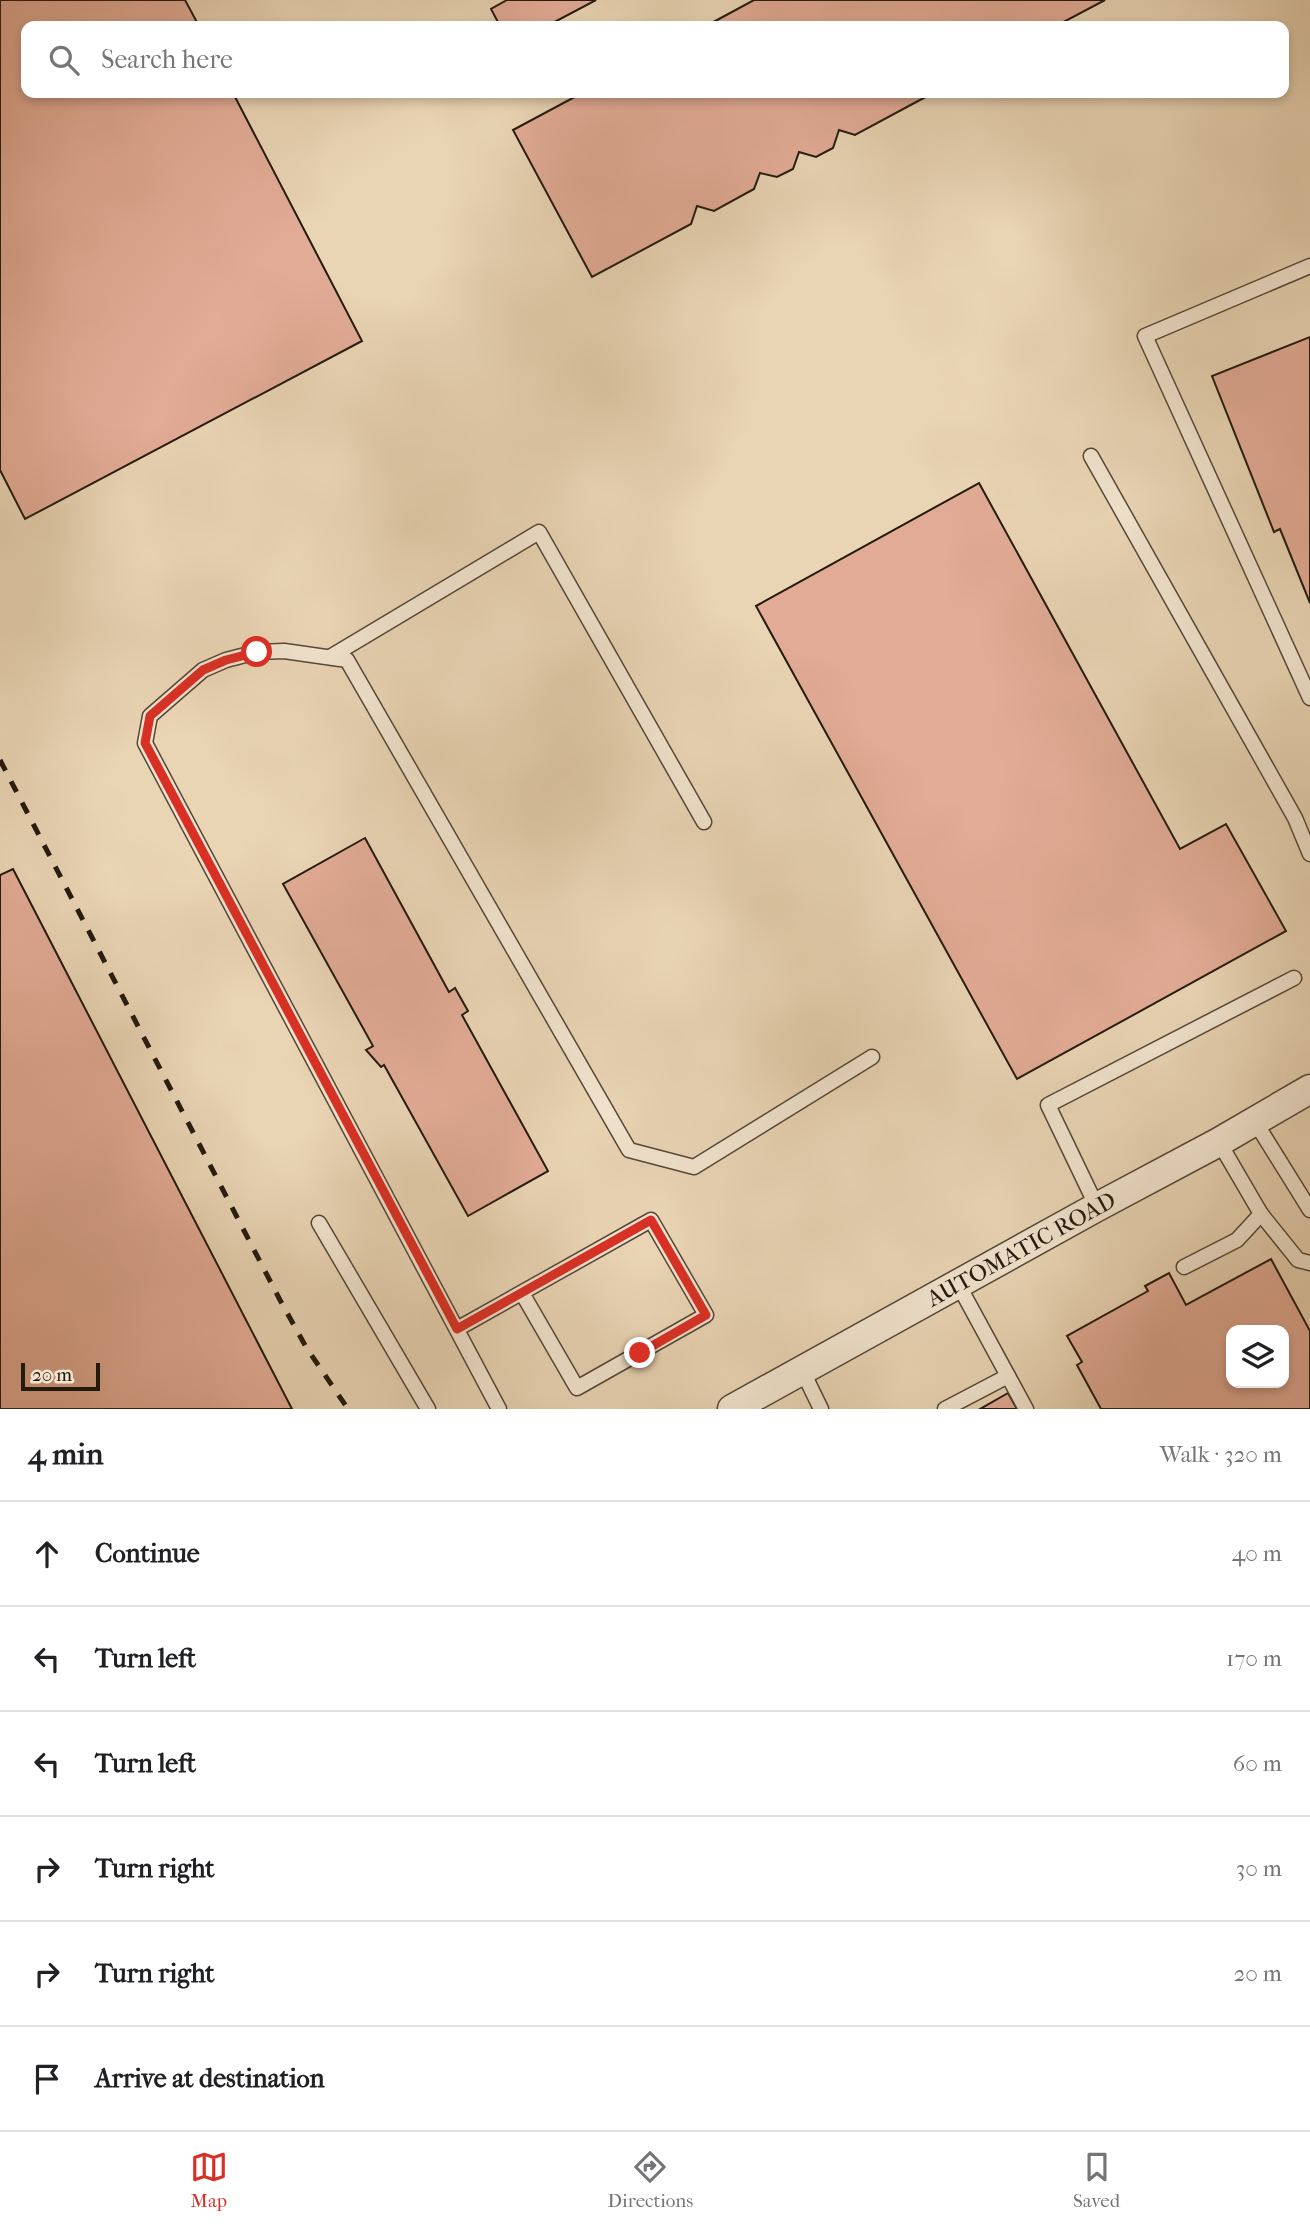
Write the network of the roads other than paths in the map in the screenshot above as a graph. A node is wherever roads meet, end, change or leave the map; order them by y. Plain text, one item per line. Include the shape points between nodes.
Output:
1 (1310, 266) edge
2 (1091, 456) dead end
3 (330, 657) junction
4 (1310, 698) edge
5 (704, 822) dead end
6 (1310, 855) edge
7 (1294, 978) dead end
8 (872, 1057) dead end
9 (1310, 1089) edge
10 (1254, 1120) junction
11 (1219, 1142) junction
12 (1097, 1207) junction
13 (1310, 1210) edge
14 (1261, 1214) junction
15 (319, 1223) dead end
16 (1310, 1263) edge
17 (1184, 1267) dead end
18 (958, 1284) junction
19 (522, 1293) junction
20 (457, 1329) junction
21 (802, 1370) junction
22 (1008, 1377) junction
23 (428, 1409) edge
24 (499, 1409) edge
25 (732, 1409) edge
26 (821, 1409) edge
27 (945, 1409) edge
28 (1026, 1409) edge

1 - 4 lane via 1145,336
2 - 6 lane via 1295,818
3 - 5 lane via 540,532
3 - 8 lane via 346,660 629,1150 694,1167
3 - 20 lane via 284,650 257,652 203,670 150,716 145,743
7 - 12 lane via 1048,1105
9 - 10 street, AUTOMATIC ROAD
10 - 11 street, AUTOMATIC ROAD
10 - 13 lane
11 - 12 street, AUTOMATIC ROAD
11 - 14 lane
12 - 18 street, AUTOMATIC ROAD
14 - 16 lane via 1298,1260
14 - 17 lane via 1237,1240
15 - 23 lane
18 - 21 street, AUTOMATIC ROAD
18 - 22 lane
19 - 19 lane via 651,1220 706,1315 577,1388
19 - 20 lane
20 - 24 lane
21 - 25 street, AUTOMATIC ROAD
21 - 26 lane
22 - 27 lane
22 - 28 lane

